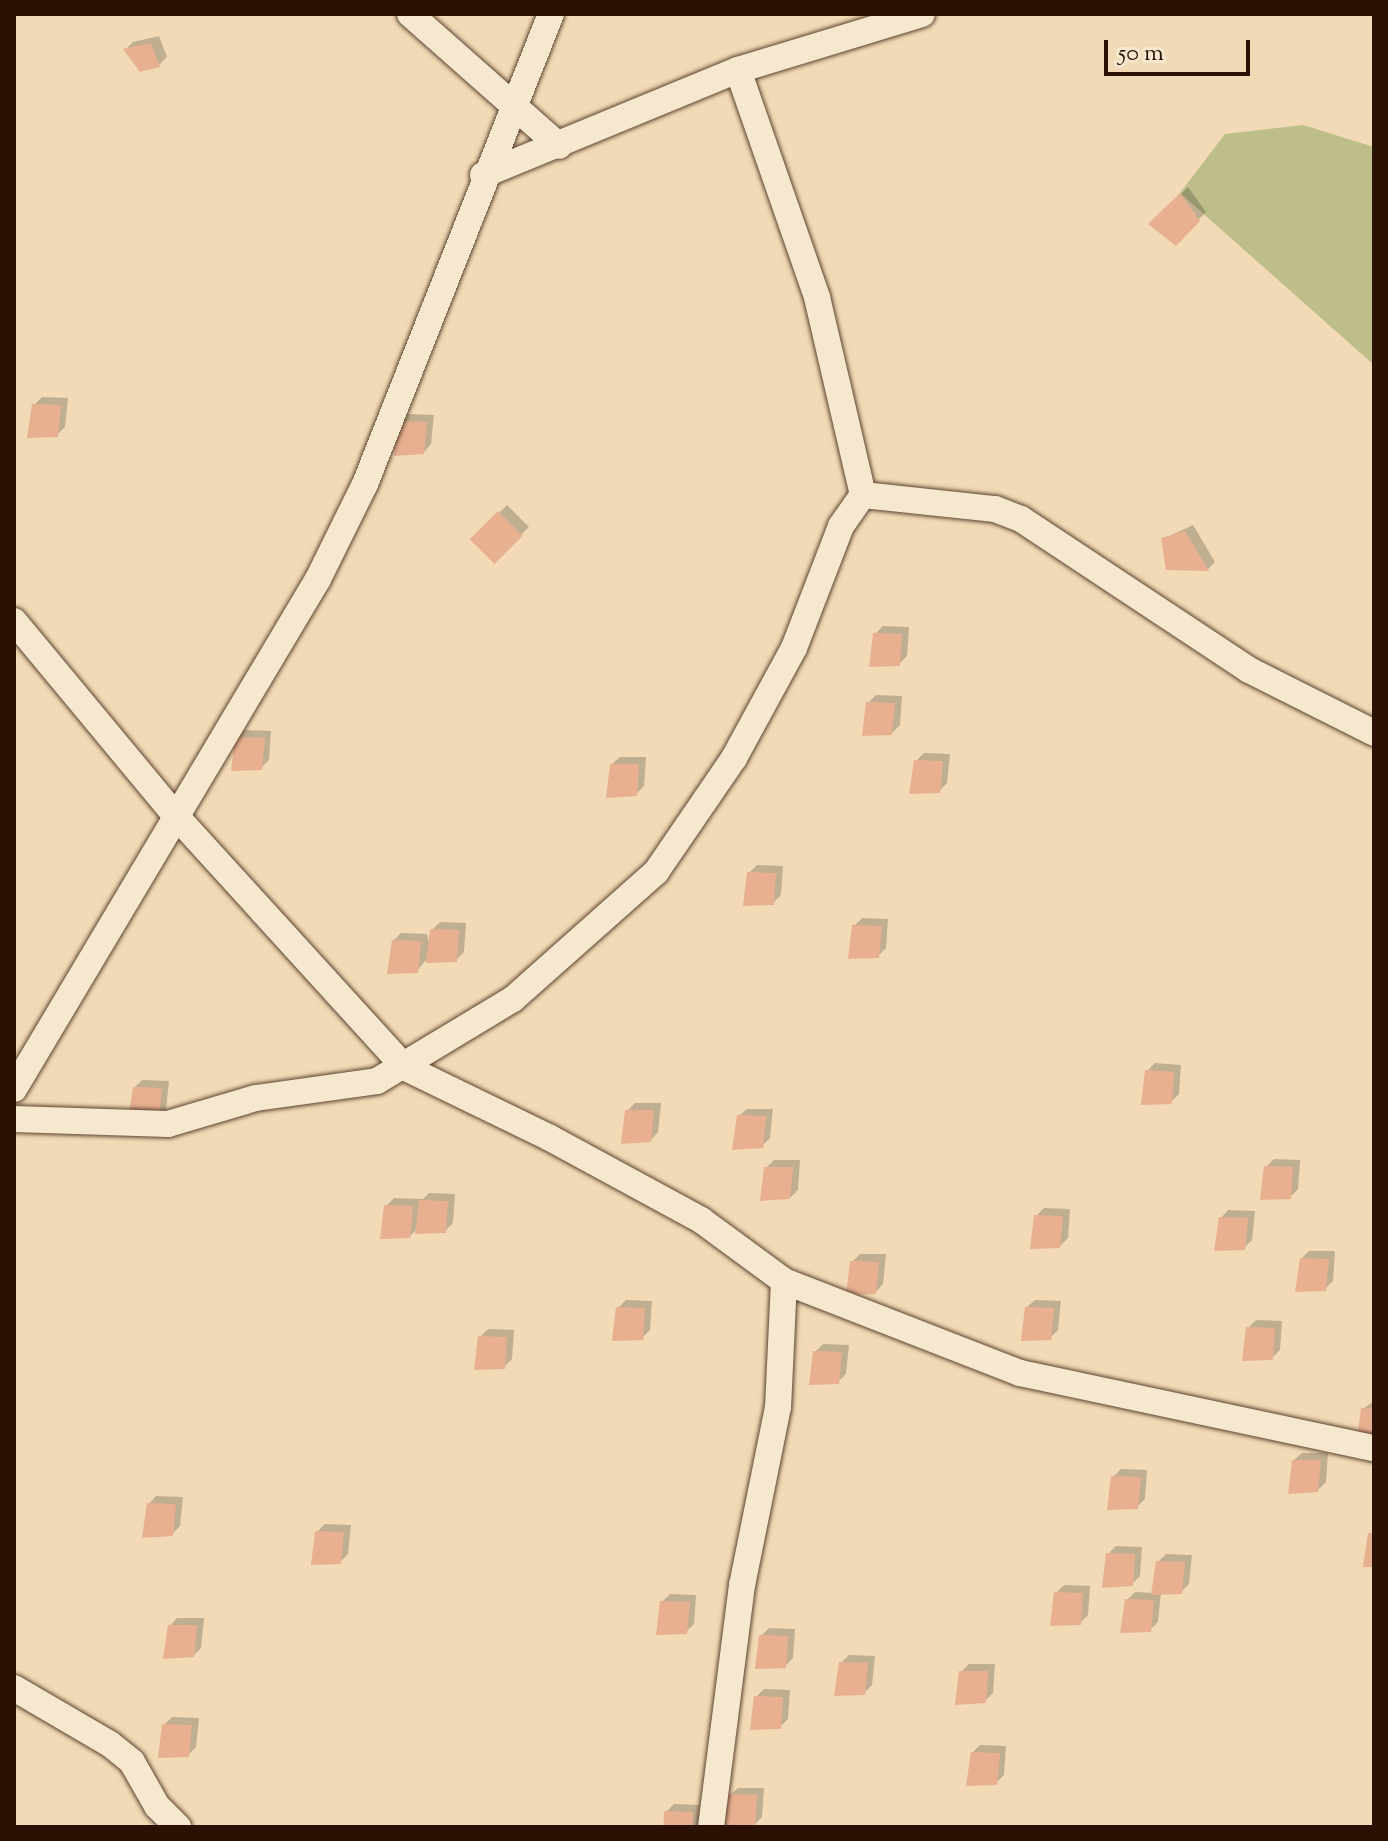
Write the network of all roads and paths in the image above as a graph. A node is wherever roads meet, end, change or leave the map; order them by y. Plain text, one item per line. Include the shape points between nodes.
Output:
1 (410, 14) edge
2 (551, 14) edge
3 (922, 14) edge
4 (738, 70) junction
5 (514, 103) junction
6 (559, 146) junction
7 (483, 175) junction
8 (863, 495) junction
9 (14, 621) edge
10 (1374, 733) edge
11 (176, 816) junction
12 (404, 1067) junction
13 (14, 1089) edge
14 (14, 1119) edge
15 (784, 1281) junction
16 (1374, 1448) edge
17 (14, 1688) edge
18 (178, 1827) edge
19 (711, 1827) edge

1 - 5 street
2 - 5 street
3 - 4 street
4 - 6 street
4 - 8 street via 817,297
5 - 6 street
5 - 7 street
6 - 7 street
7 - 11 street via 365,484 318,579
8 - 10 street via 995,509 1021,519 1249,670
8 - 12 street via 841,526 794,648 734,758 656,872 513,999
9 - 11 street
11 - 12 street
11 - 13 street
12 - 14 street via 377,1081 256,1098 168,1124
12 - 15 street via 701,1220
15 - 16 street via 1020,1373
15 - 19 street via 778,1407 742,1585
17 - 18 street via 132,1762 157,1806

